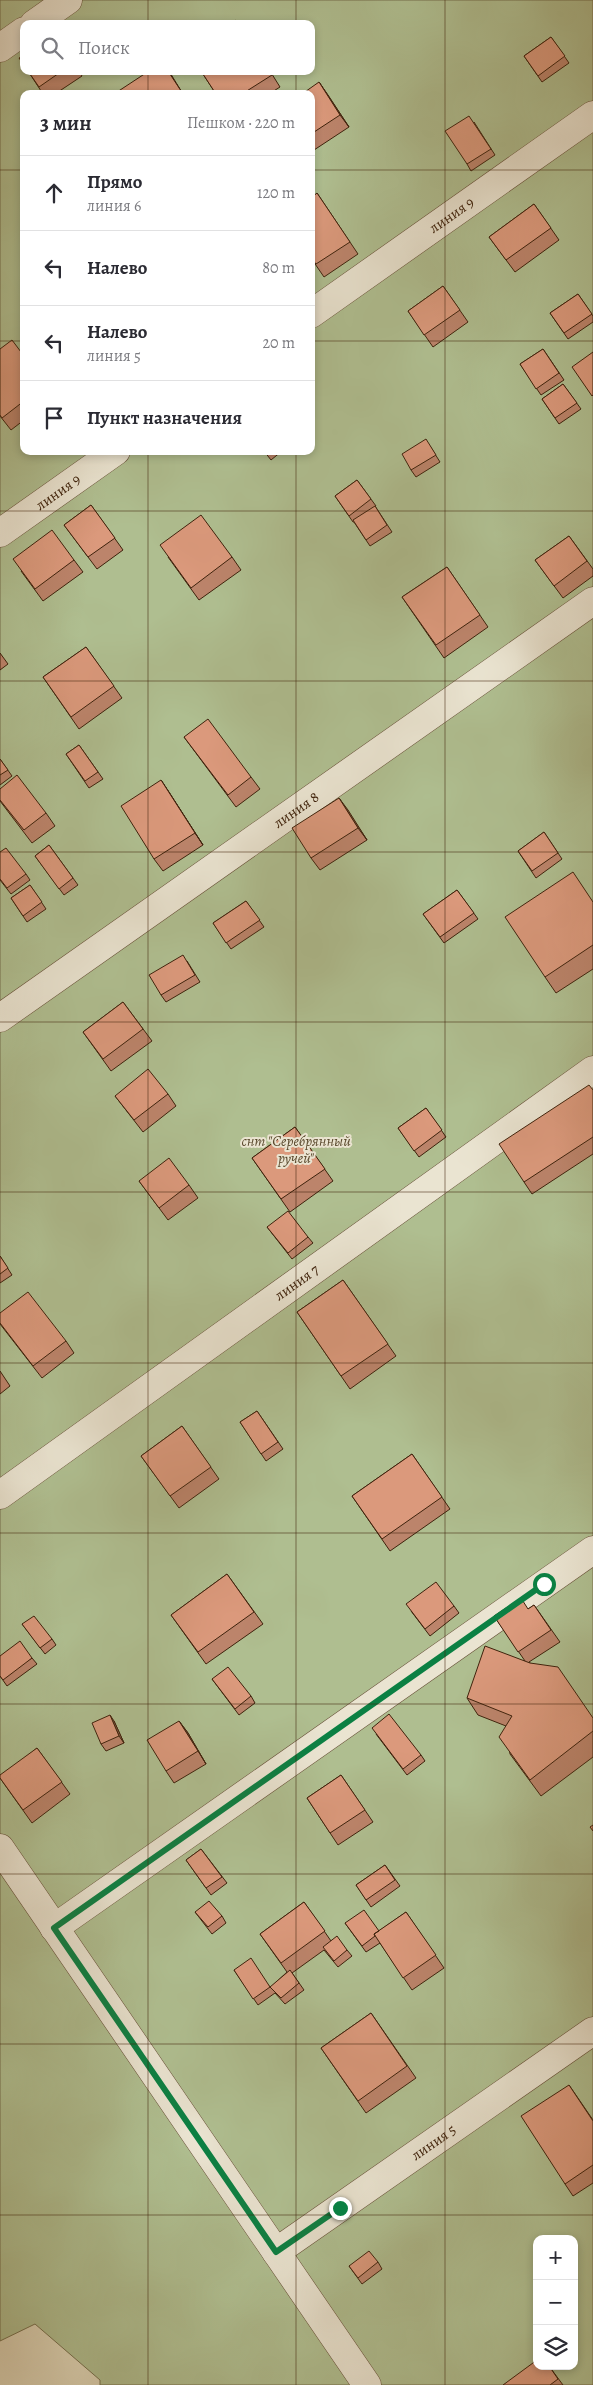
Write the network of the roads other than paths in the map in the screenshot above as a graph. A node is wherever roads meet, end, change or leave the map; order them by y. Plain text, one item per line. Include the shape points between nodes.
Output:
1 (68, 0) edge
2 (40, 20) edge
3 (20, 34) edge
4 (0, 48) edge
5 (593, 115) edge
6 (315, 311) edge
7 (110, 455) edge
8 (0, 533) edge
9 (593, 601) edge
10 (0, 1018) edge
11 (593, 1070) edge
12 (0, 1495) edge
13 (593, 1550) edge
14 (0, 1848) edge
15 (54, 1928) junction
16 (593, 2031) edge
17 (276, 2252) junction
18 (367, 2385) edge

1 - 2 street
3 - 4 street
5 - 6 street, линия 9
7 - 8 street, линия 9
9 - 10 street, линия 8
11 - 12 street, линия 7
13 - 15 street
14 - 15 street
15 - 17 street
16 - 17 street, линия 5
17 - 18 street

